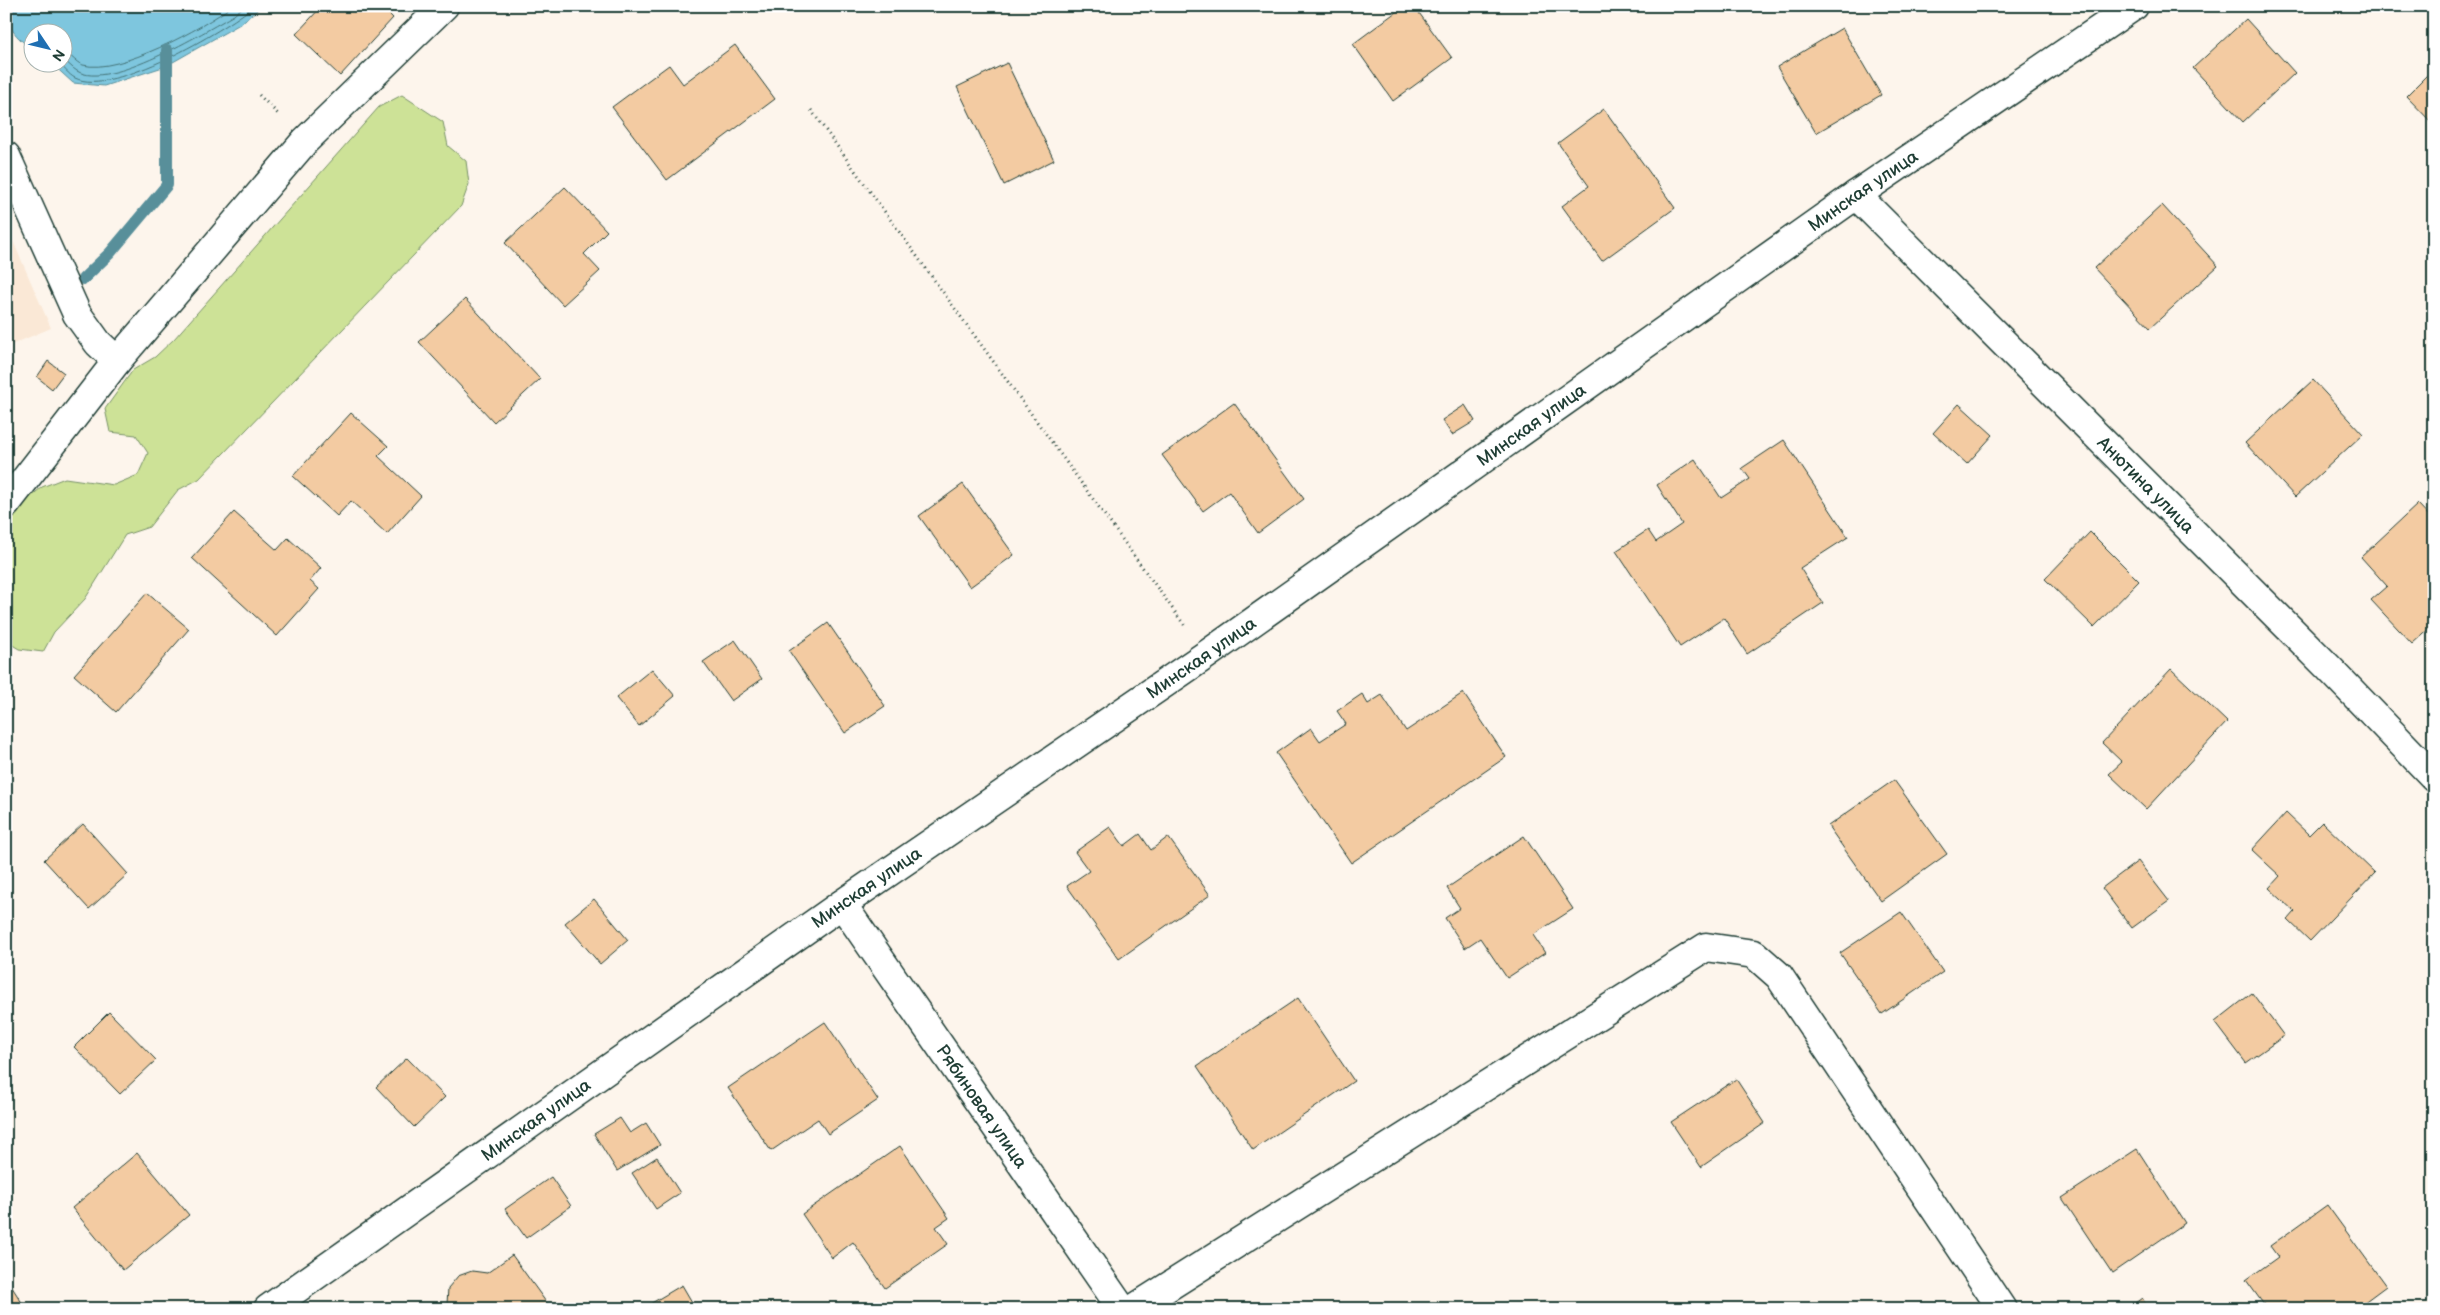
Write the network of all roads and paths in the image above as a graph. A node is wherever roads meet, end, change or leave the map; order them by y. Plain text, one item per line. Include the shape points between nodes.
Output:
1 (444, 6) edge
2 (2134, 6) edge
3 (811, 110) dead end
4 (6, 156) edge
5 (1856, 195) junction
6 (117, 360) junction
7 (6, 504) edge
8 (1206, 655) junction
9 (2434, 777) edge
10 (842, 904) junction
11 (282, 1305) edge
12 (1122, 1309) edge
13 (1133, 1309) edge
14 (2002, 1309) edge

1 - 6 street via 305,141
2 - 5 street, Минская улица
3 - 8 path
4 - 6 street via 77,314 98,343
5 - 8 street, Минская улица
5 - 9 street, Анютина улица
6 - 7 street
8 - 10 street, Минская улица
10 - 11 street, Минская улица
10 - 12 street, Рябиновая улица
13 - 14 street via 1706,947 1754,954 1779,976

